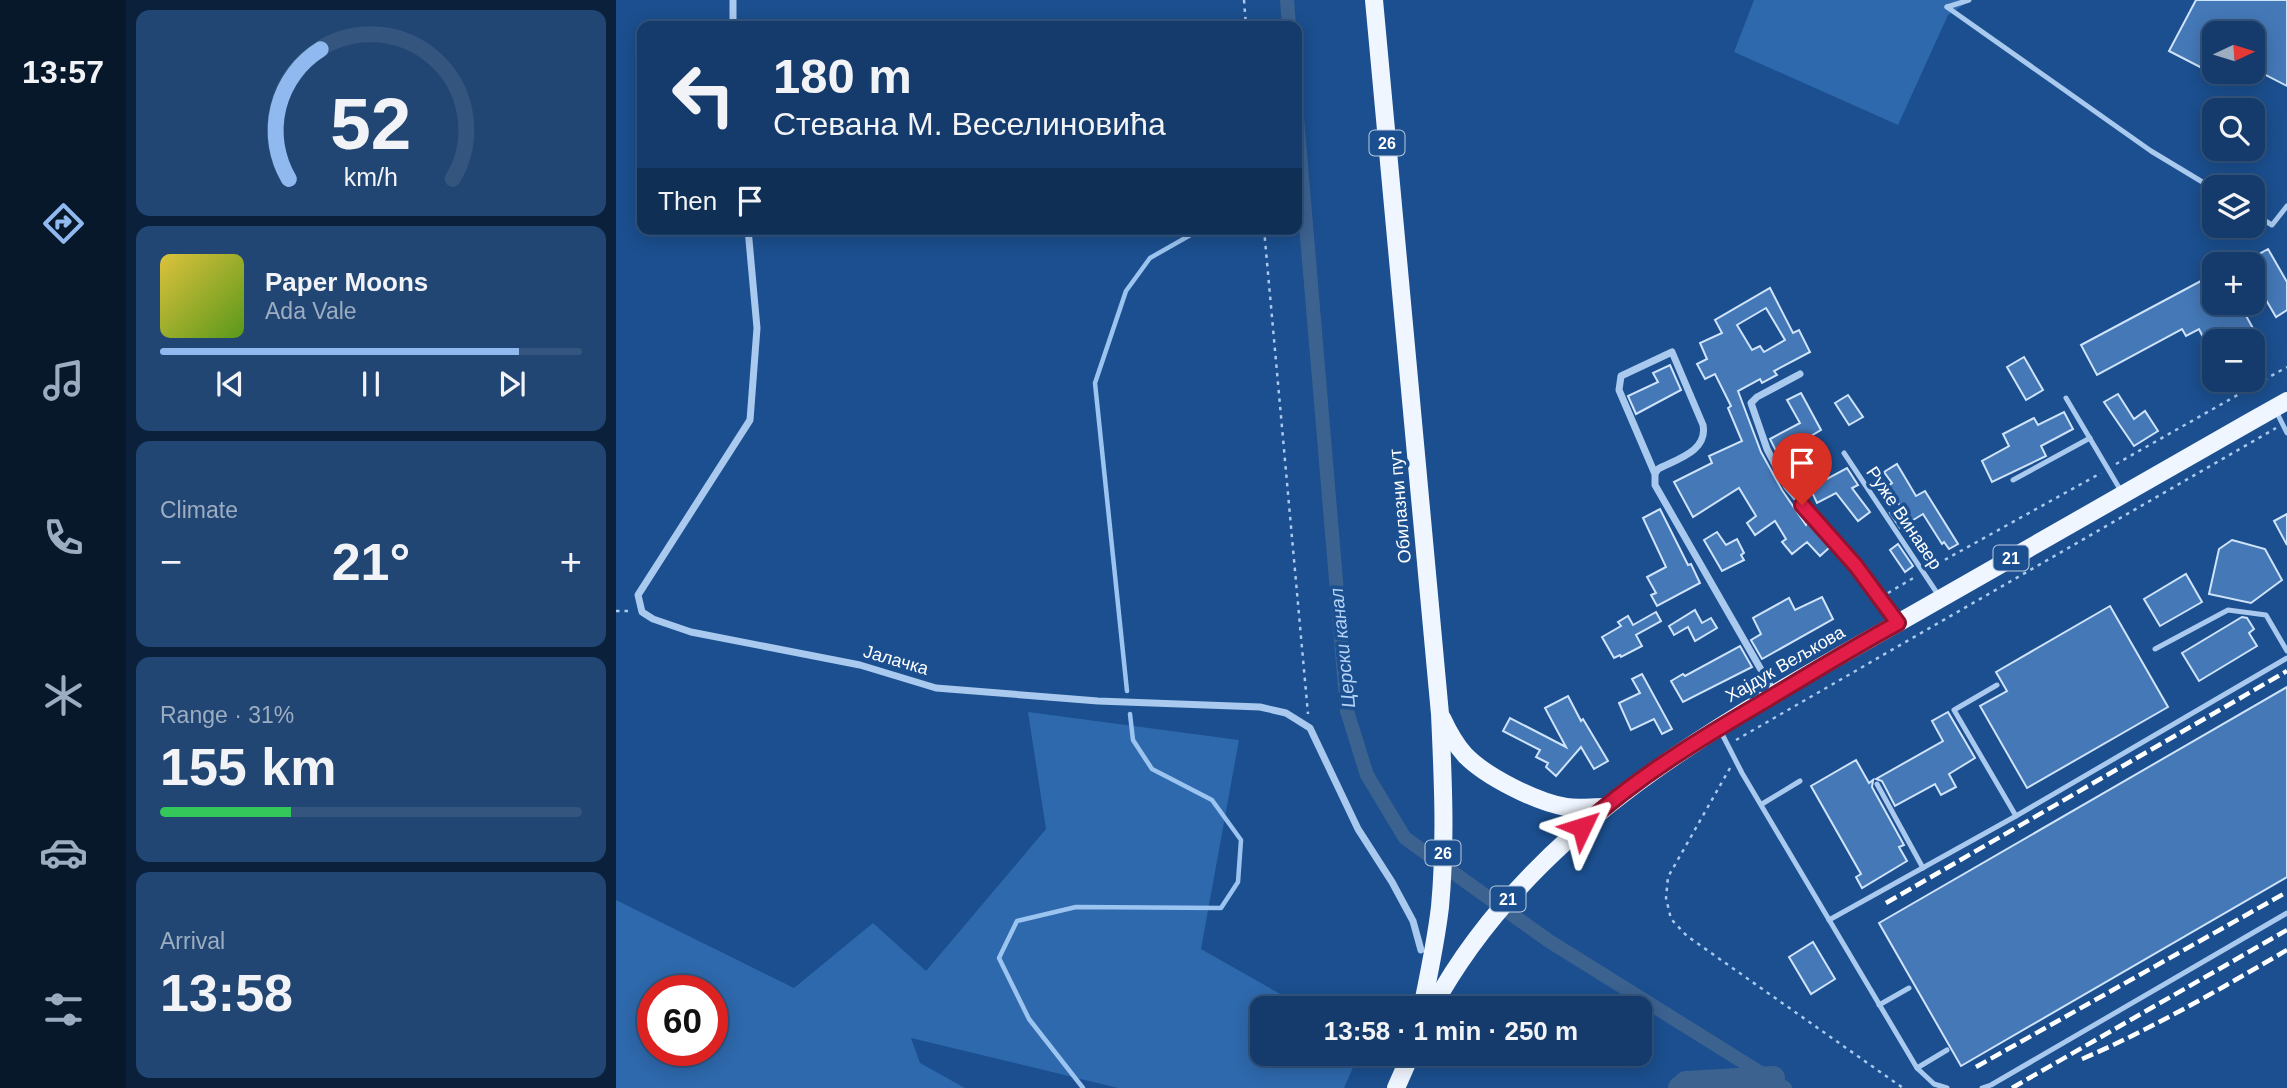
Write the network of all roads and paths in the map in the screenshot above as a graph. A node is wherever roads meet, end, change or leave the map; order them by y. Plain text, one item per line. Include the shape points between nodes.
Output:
1 (733, 0) edge
2 (1244, 0) edge
3 (1374, 0) edge
4 (1969, 0) edge
5 (733, 21) edge
6 (1246, 21) edge
7 (2202, 182) edge
8 (2287, 206) edge
9 (2265, 221) edge
10 (749, 235) edge
11 (1265, 235) edge
12 (2287, 368) edge
13 (1800, 374) dead end
14 (2066, 398) dead end
15 (2281, 412) edge
16 (2287, 433) edge
17 (2090, 438) junction
18 (1844, 453) dead end
19 (2108, 469) junction
20 (1655, 474) junction
21 (2013, 480) dead end
22 (2123, 494) junction
23 (1923, 573) junction
24 (1880, 598) junction
25 (1941, 599) junction
26 (616, 611) edge
27 (642, 612) junction
28 (1898, 623) junction
29 (2155, 649) dead end
30 (2287, 651) edge
31 (2287, 659) edge
32 (1997, 685) dead end
33 (1775, 694) junction
34 (1440, 713) junction
35 (1718, 727) junction
36 (1310, 728) junction
37 (1727, 745) junction
38 (1735, 759) junction
39 (1800, 781) dead end
40 (1877, 784) dead end
41 (1762, 804) junction
42 (1604, 807) junction
43 (2016, 816) junction
44 (1923, 869) junction
45 (2287, 914) edge
46 (1829, 920) junction
47 (1428, 946) junction
48 (1909, 988) dead end
49 (1423, 996) edge
50 (1439, 996) edge
51 (1879, 1005) junction
52 (1947, 1050) dead end
53 (1405, 1066) edge
54 (1917, 1068) junction
55 (1396, 1088) edge
56 (1903, 1088) edge
57 (1947, 1088) edge
58 (1982, 1088) edge

1 - 5 street
2 - 6 path
3 - 34 main road, Обилазни пут / 26
4 - 7 lane via 1947,7
8 - 9 lane via 2272,225
10 - 27 street via 757,328 750,420 638,595
11 - 36 path
12 - 19 path
13 - 24 street via 1751,403 1767,449 1787,487
14 - 17 lane
15 - 16 lane
15 - 22 main road, Хајдук Вељкова / 21
15 - 37 path
17 - 19 lane
17 - 21 lane
18 - 23 lane, Руже Винавер
19 - 22 lane
19 - 23 path
20 - 20 street via 1696,449 1704,438 1703,425 1672,352 1620,376 1619,382
20 - 33 street via 1658,492
22 - 25 main road, Хајдук Вељкова / 21
23 - 24 path
23 - 25 lane, Руже Винавер
24 - 28 street
25 - 28 main road, Хајдук Вељкова / 21
26 - 27 path
27 - 36 street, Јалачка via 691,632 860,665 936,688 1260,707 1286,713
28 - 33 main road, Хајдук Вељкова / 21
29 - 30 lane via 2228,610 2266,615
31 - 43 lane
32 - 43 lane via 1954,710
33 - 35 main road, Хајдук Вељкова / 21
34 - 42 main road via 1465,755 1501,780 1565,807
34 - 47 main road, Обилазни пут / 26 via 1442,877
35 - 37 lane
35 - 42 main road, Хајдук Вељкова / 21
36 - 47 street via 1358,829
37 - 38 lane
38 - 41 lane
38 - 56 path via 1668,877 1665,898 1671,919 1687,936
39 - 41 lane
40 - 44 lane
41 - 46 lane
42 - 50 main road, 21 via 1550,855 1505,904 1470,947
43 - 44 lane
44 - 46 lane
45 - 58 lane
46 - 51 lane
47 - 49 main road, Обилазни пут / 26
48 - 51 lane
51 - 54 lane
52 - 54 lane
53 - 55 main road
54 - 57 lane via 1934,1084

